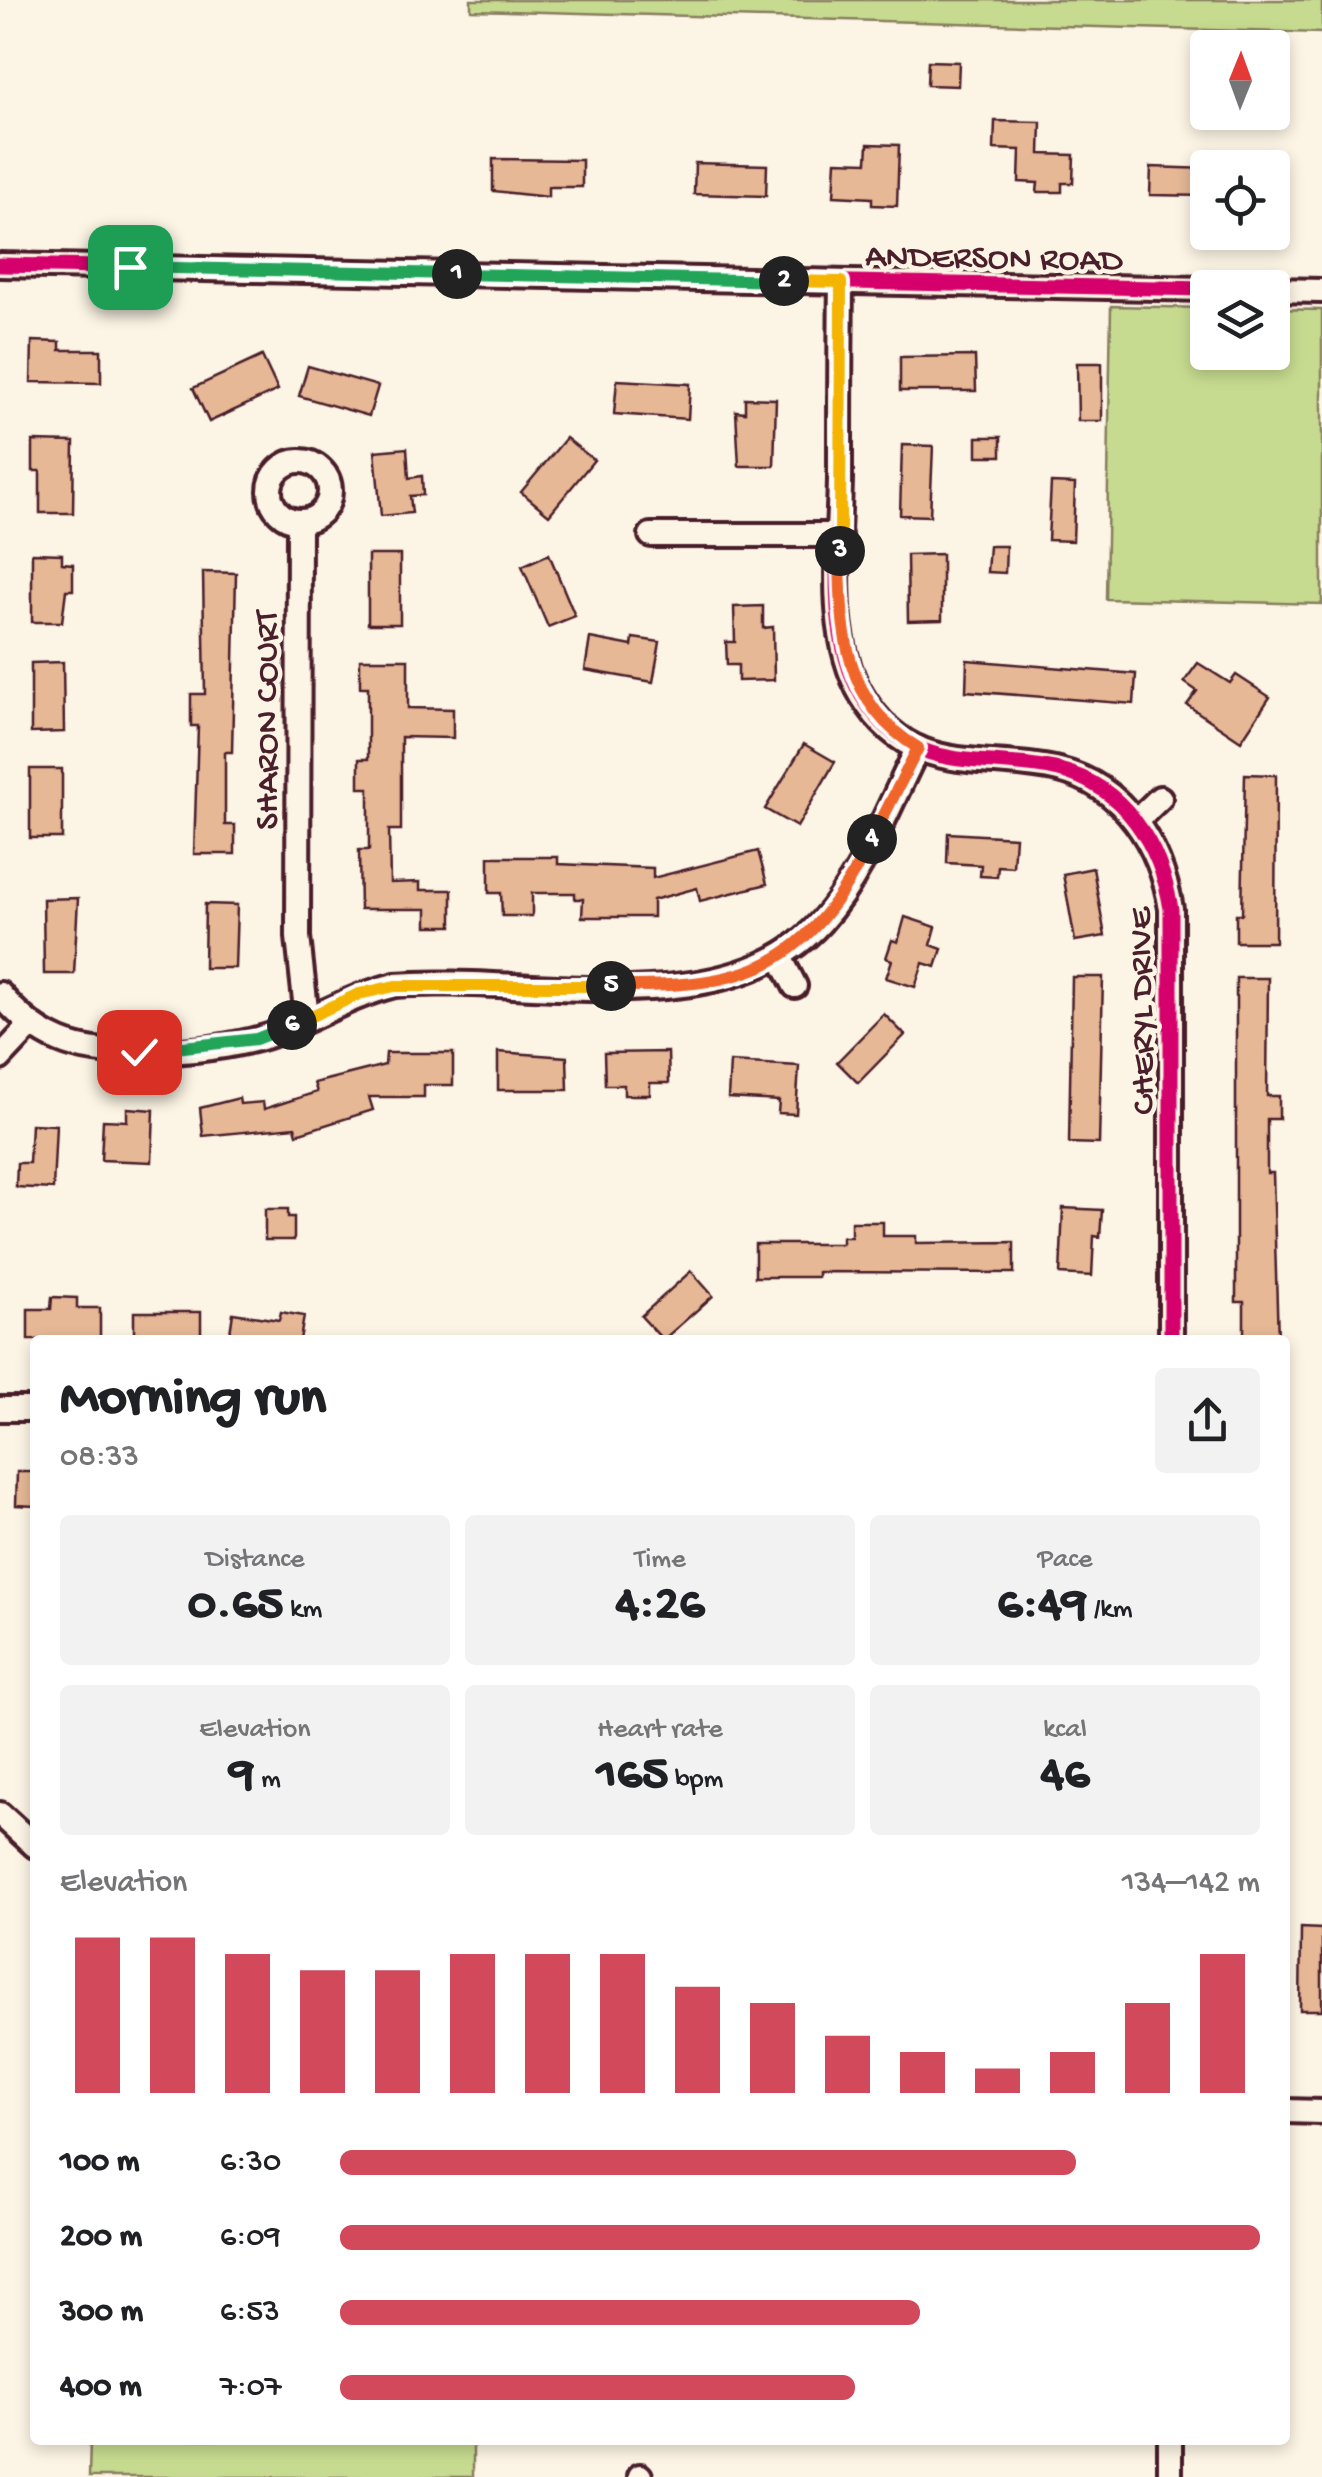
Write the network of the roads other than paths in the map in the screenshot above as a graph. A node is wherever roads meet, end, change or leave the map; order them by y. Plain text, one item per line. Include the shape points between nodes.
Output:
1 (0, 265) edge
2 (841, 282) junction
3 (1190, 289) edge
4 (1290, 290) edge
5 (1322, 291) edge
6 (299, 521) junction
7 (651, 535) dead end
8 (839, 535) junction
9 (918, 748) junction
10 (1160, 798) dead end
11 (1136, 820) junction
12 (780, 957) junction
13 (796, 986) dead end
14 (0, 994) edge
15 (307, 1019) junction
16 (31, 1025) junction
17 (0, 1058) edge
18 (1171, 1335) edge
19 (0, 1409) edge
20 (30, 1409) edge
21 (0, 1814) edge
22 (30, 1841) edge
23 (1290, 2112) edge
24 (1322, 2112) edge
25 (1170, 2445) edge
26 (1170, 2477) edge

1 - 2 street, ANDERSON ROAD
2 - 3 street, ANDERSON ROAD
2 - 8 street, CHERYL DRIVE
4 - 5 street
6 - 6 street via 280,513 270,494 276,474 293,462 318,467 330,488 322,511
6 - 15 street, SHARON COURT via 298,937
7 - 8 street
8 - 9 street, CHERYL DRIVE via 841,627 854,679 887,726
9 - 11 street, CHERYL DRIVE via 978,764 1059,770 1104,790
9 - 12 street via 835,905
10 - 11 street
11 - 18 street, CHERYL DRIVE via 1158,856 1170,908
12 - 13 street
12 - 15 street via 725,980 674,987 395,986 359,994
14 - 16 street
15 - 16 street via 256,1039 139,1052 71,1045
16 - 17 street
19 - 20 street
21 - 22 street
23 - 24 street
25 - 26 street

